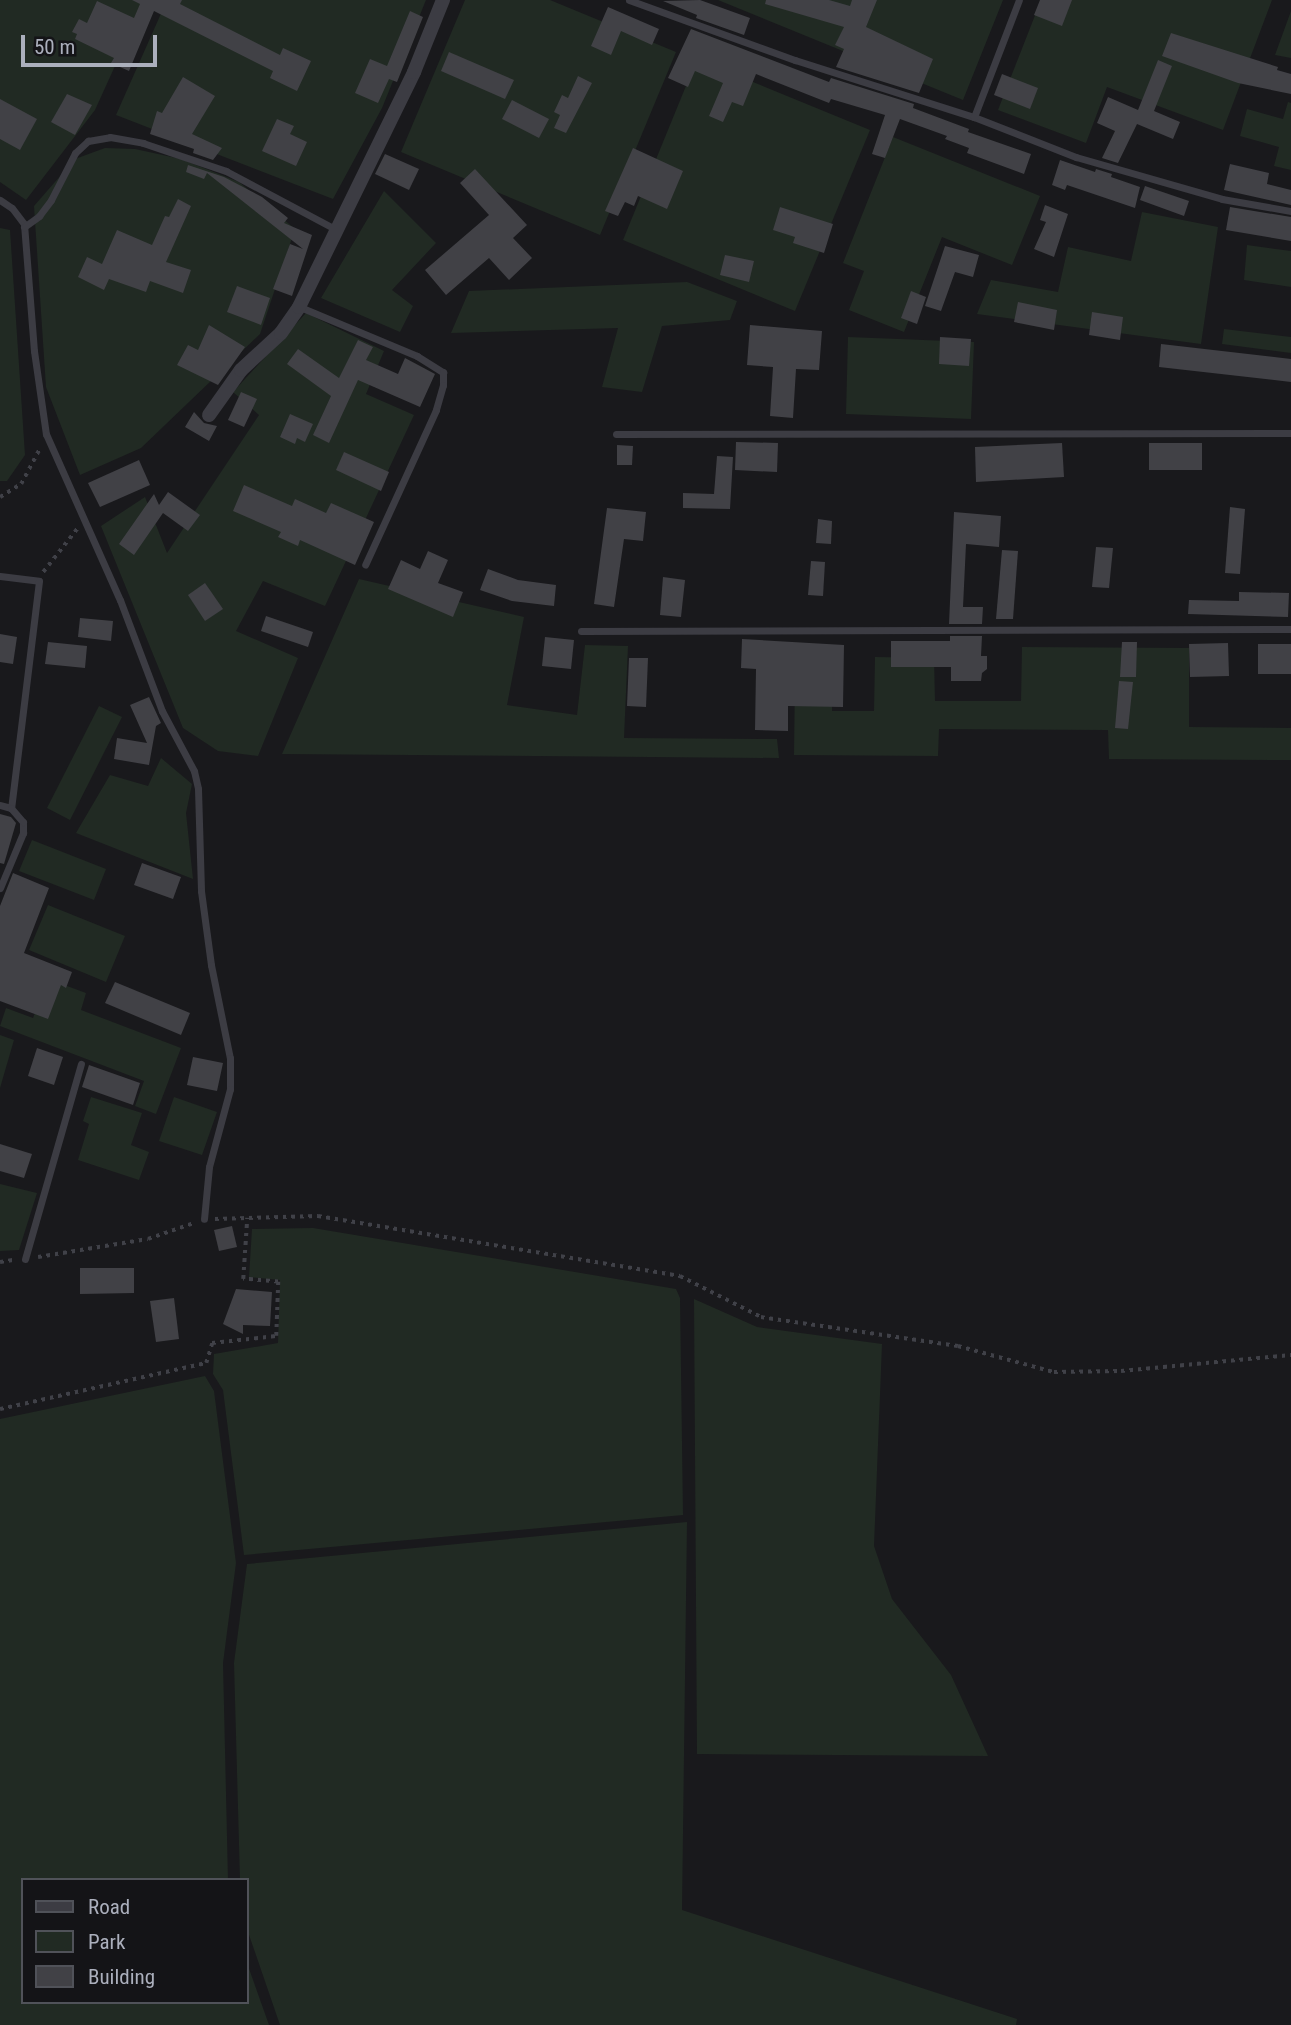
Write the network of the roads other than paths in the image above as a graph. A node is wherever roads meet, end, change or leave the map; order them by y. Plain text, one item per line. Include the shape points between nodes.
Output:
1 (443, 0) edge
2 (629, 0) edge
3 (1019, 0) edge
4 (974, 117) junction
5 (0, 200) edge
6 (1291, 211) edge
7 (24, 227) junction
8 (335, 229) junction
9 (299, 307) junction
10 (209, 415) dead end
11 (1291, 433) edge
12 (616, 434) dead end
13 (365, 565) dead end
14 (0, 576) edge
15 (1291, 629) edge
16 (580, 631) dead end
17 (0, 805) edge
18 (11, 808) junction
19 (0, 888) edge
20 (81, 1064) dead end
21 (204, 1219) road end
22 (25, 1259) road end

1 - 8 street via 414,72
2 - 4 lane via 795,60
3 - 4 lane
4 - 6 lane via 1076,157 1222,199
5 - 7 lane via 20,216
7 - 8 lane via 51,200 75,153 88,141 110,137 226,171
7 - 21 lane via 46,434 198,789 201,891 229,1058 230,1089 209,1167
8 - 9 street
9 - 10 street via 281,333 241,370
9 - 13 lane via 417,356 443,372 436,410
11 - 12 lane
14 - 18 lane via 39,581
15 - 16 lane
17 - 18 lane
18 - 19 lane via 23,822 23,833
20 - 22 lane

